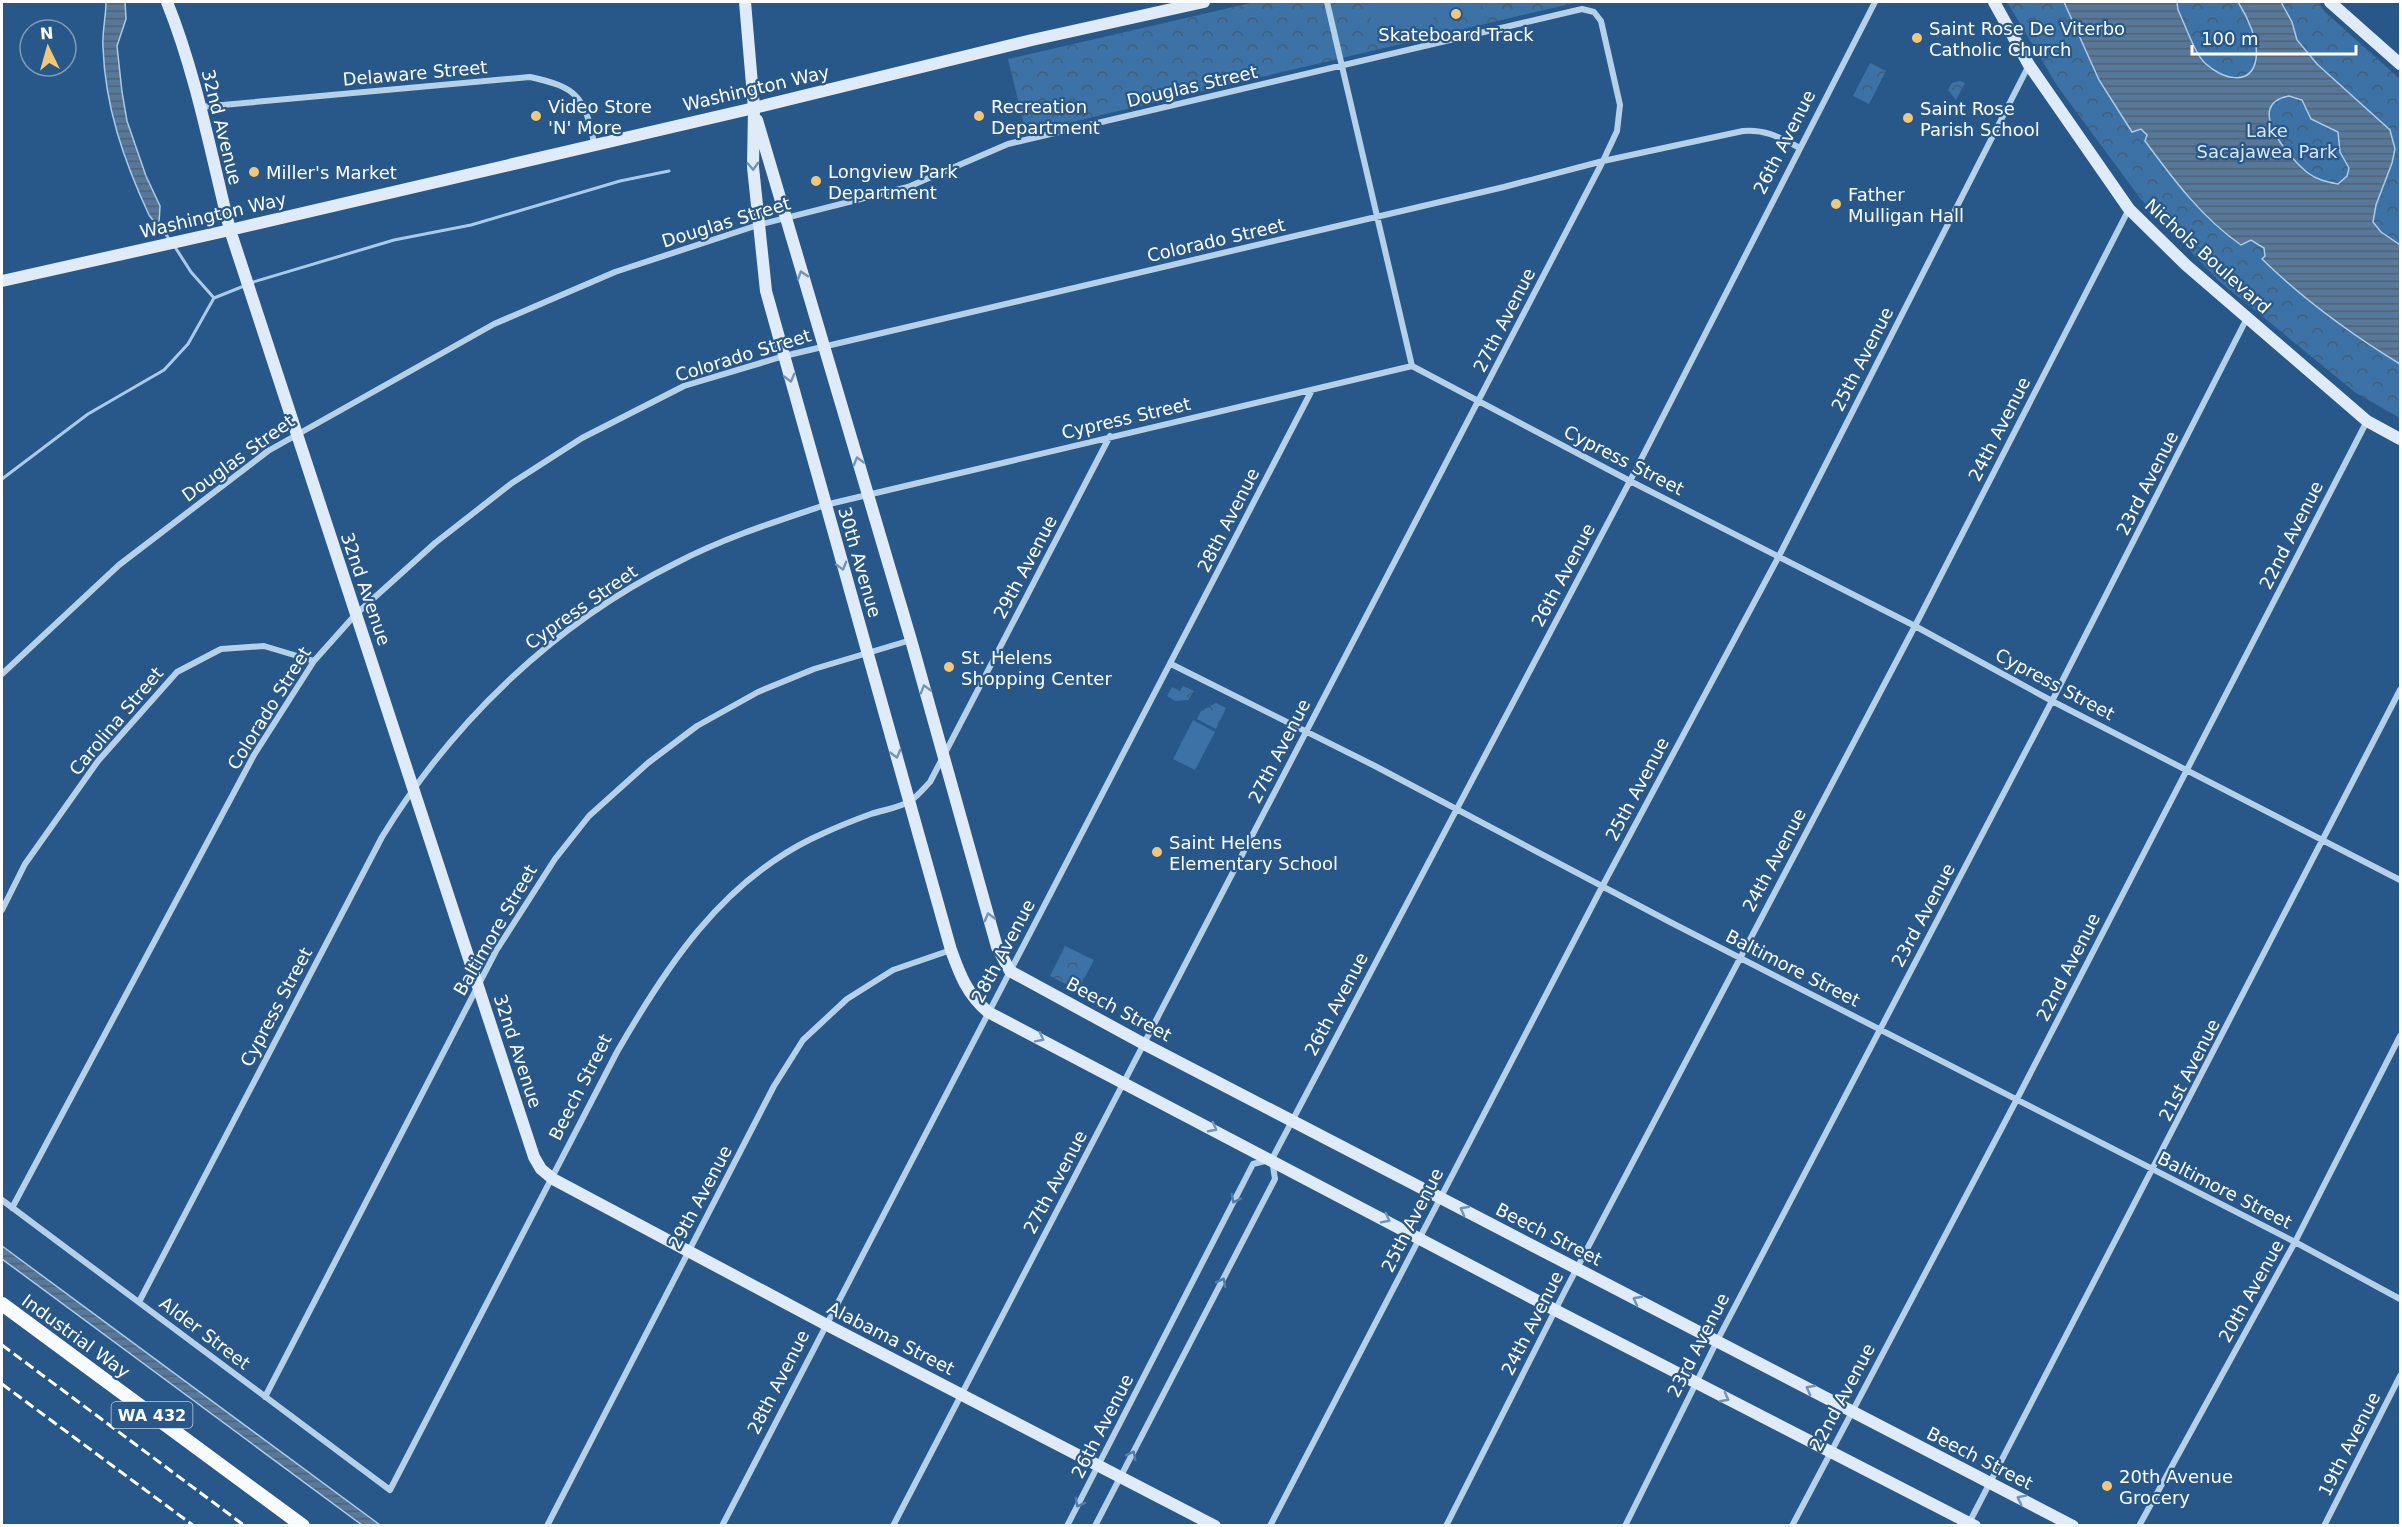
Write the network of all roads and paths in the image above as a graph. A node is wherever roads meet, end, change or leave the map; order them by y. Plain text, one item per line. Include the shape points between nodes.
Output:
1 (166, 2) edge
2 (745, 2) edge
3 (1204, 2) edge
4 (1327, 2) edge
5 (1875, 2) edge
6 (1994, 2) edge
7 (2335, 4) edge
8 (1594, 12) joint
9 (2400, 64) edge
10 (2029, 65) junction
11 (1342, 66) junction
12 (200, 107) junction
13 (754, 108) junction
14 (594, 143) junction
15 (1798, 147) junction
16 (1603, 161) junction
17 (2129, 209) junction
18 (1378, 217) junction
19 (785, 219) junction
20 (758, 225) junction
21 (230, 230) junction
22 (2, 280) edge
23 (2248, 317) junction
24 (825, 346) junction
25 (784, 356) junction
26 (1412, 366) junction
27 (1312, 390) junction
28 (1479, 400) junction
29 (2367, 421) junction
30 (295, 434) junction
31 (1110, 436) junction
32 (2400, 440) edge
33 (1630, 481) junction
34 (867, 493) junction
35 (825, 505) junction
36 (1779, 556) junction
37 (355, 615) junction
38 (1915, 626) junction
39 (911, 640) junction
40 (868, 652) junction
41 (314, 661) junction
42 (1171, 664) junction
43 (2, 674) edge
44 (2400, 690) edge
45 (2052, 701) junction
46 (1306, 732) junction
47 (944, 756) junction
48 (2187, 770) junction
49 (413, 788) junction
50 (910, 801) junction
51 (1455, 808) junction
52 (2325, 839) junction
53 (2400, 879) edge
54 (1603, 885) junction
55 (2, 910) edge
56 (951, 950) junction
57 (1740, 957) junction
58 (1010, 971) junction
59 (478, 986) junction
60 (988, 1012) junction
61 (1880, 1029) junction
62 (2400, 1036) edge
63 (1144, 1044) junction
64 (1124, 1082) junction
65 (2016, 1101) junction
66 (1292, 1121) junction
67 (1272, 1159) junction
68 (2154, 1171) junction
69 (553, 1179) junction
70 (1440, 1197) junction
71 (2, 1200) edge
72 (12, 1208) junction
73 (1420, 1237) junction
74 (2295, 1242) junction
75 (688, 1251) junction
76 (1577, 1269) junction
77 (2400, 1299) edge
78 (139, 1302) junction
79 (2, 1304) edge
80 (1555, 1310) junction
81 (825, 1324) junction
82 (1717, 1341) junction
83 (2400, 1376) edge
84 (1696, 1382) junction
85 (962, 1394) junction
86 (265, 1397) junction
87 (1852, 1411) junction
88 (1830, 1452) junction
89 (1098, 1466) junction
90 (1121, 1478) junction
91 (1990, 1483) junction
92 (390, 1490) joint
93 (1971, 1525) edge
94 (303, 1526) edge
95 (547, 1526) edge
96 (722, 1526) edge
97 (893, 1526) edge
98 (1067, 1526) edge
99 (1095, 1526) edge
100 (1215, 1526) edge
101 (1270, 1526) edge
102 (1446, 1526) edge
103 (1625, 1526) edge
104 (1792, 1526) edge
105 (2073, 1526) edge
106 (2139, 1526) edge
107 (2324, 1526) edge

1 - 12 street, 32nd Avenue
2 - 13 street, 30th Avenue
3 - 13 street, Washington Way
4 - 11 street
5 - 15 street, 26th Avenue
6 - 10 street, Nichols Boulevard
7 - 9 street
8 - 11 street, Douglas Street via 1582,9
8 - 16 street, 27th Avenue via 1601,21 1620,105 1617,132
10 - 17 street, Nichols Boulevard
10 - 36 street, 25th Avenue
11 - 18 street
11 - 19 street, Douglas Street via 1008,144 908,187
12 - 14 street, Delaware Street via 530,77 563,87 577,96 588,114
12 - 21 street, 32nd Avenue
13 - 14 street, Washington Way
13 - 19 street, 30th Avenue
13 -> 20 street, 30th Avenue via 753,167
14 - 21 street, Washington Way
15 - 16 street, Colorado Street via 1758,130
15 - 33 street, 26th Avenue
16 - 18 street, Colorado Street
16 - 28 street, 27th Avenue
17 - 23 street, Nichols Boulevard via 2186,265
17 - 38 street, 24th Avenue
18 - 24 street, Colorado Street
18 - 26 street
19 - 20 street, Douglas Street
24 -> 19 street, 30th Avenue
20 - 25 street, 30th Avenue via 766,291
20 - 30 street, Douglas Street via 615,272 494,324
21 - 22 street, Washington Way
21 - 30 street, 32nd Avenue
23 - 29 street, Nichols Boulevard
23 - 45 street, 23rd Avenue
24 - 25 street, Colorado Street
34 -> 24 street, 30th Avenue
25 -> 35 street, 30th Avenue
25 - 37 street, Colorado Street via 684,386 582,438 512,483 443,536
26 - 27 street, Cypress Street
26 - 28 street, Cypress Street
27 - 31 street, Cypress Street
27 - 42 street, 28th Avenue
28 - 33 street, Cypress Street
28 - 46 street, 27th Avenue
29 - 32 street, Nichols Boulevard
29 - 48 street, 22nd Avenue
30 - 37 street, 32nd Avenue
30 - 43 street, Douglas Street via 119,566
31 - 34 street, Cypress Street
31 - 47 street, 29th Avenue
33 - 36 street, Cypress Street
33 - 51 street, 26th Avenue
34 - 35 street, Cypress Street
34 - 39 street, 30th Avenue
35 -> 40 street, 30th Avenue
35 - 49 street, Cypress Street via 749,530 676,562 620,594 569,630 490,699
36 - 38 street, Cypress Street
36 - 54 street, 25th Avenue
37 - 41 street, Colorado Street
37 - 49 street, 32nd Avenue
38 - 45 street, Cypress Street
38 - 57 street, 24th Avenue
39 - 40 street, Baltimore Street
47 -> 39 street, 30th Avenue
40 -> 50 street, 30th Avenue
40 - 59 street, Baltimore Street via 758,692 697,726 648,763 590,816 555,859
41 - 55 street, Carolina Street via 264,646 232,648 221,649 177,672 98,761 25,864
41 - 72 street, Colorado Street via 254,755
42 - 46 street, Baltimore Street
42 - 58 street, 28th Avenue
44 - 52 street, 21st Avenue
45 - 48 street, Cypress Street
45 - 61 street, 23rd Avenue
46 - 51 street, Baltimore Street
46 - 63 street, 27th Avenue
47 - 50 street, 29th Avenue via 930,783
58 -> 47 street, 30th Avenue via 997,946
48 - 52 street, Cypress Street
48 - 65 street, 22nd Avenue
49 - 59 street, 32nd Avenue
49 - 78 street, Cypress Street via 382,837
50 - 56 street, 30th Avenue
50 - 69 street, Beech Street via 810,840 765,868 721,903 651,993
51 - 54 street, Baltimore Street
51 - 66 street, 26th Avenue
52 - 53 street, Cypress Street
52 - 68 street, 21st Avenue
54 - 57 street, Baltimore Street
54 - 70 street, 25th Avenue
56 - 60 street, 30th Avenue via 965,988
56 - 75 street, 29th Avenue via 893,970 847,999 803,1040 774,1086
57 - 61 street, Baltimore Street
57 - 76 street, 24th Avenue
58 - 60 street, 28th Avenue
58 - 63 street, Beech Street
59 - 69 street, 32nd Avenue via 534,1157
59 - 86 street, Baltimore Street
60 -> 64 street
60 - 81 street, 28th Avenue
61 - 65 street, Baltimore Street
61 - 82 street, 23rd Avenue
62 - 74 street, 20th Avenue
63 - 64 street, 27th Avenue
63 - 66 street, Beech Street
64 -> 67 street
64 - 85 street, 27th Avenue
65 - 68 street, Baltimore Street
65 - 87 street, 22nd Avenue
66 - 67 street, 26th Avenue
66 - 70 street, Beech Street
67 -> 73 street
67 -> 89 street, 26th Avenue via 1253,1164
90 -> 67 street, 26th Avenue via 1275,1179
68 - 74 street, Baltimore Street
68 - 91 street, 21st Avenue
69 - 75 street, Alabama Street
69 - 92 street, Beech Street
70 - 73 street, 25th Avenue
76 -> 70 street, Beech Street
71 - 72 street, Alder Street
72 - 78 street, Alder Street
73 - 80 street
73 - 101 street, 25th Avenue
74 - 77 street, Baltimore Street
74 - 106 street, 20th Avenue
75 - 81 street, Alabama Street
75 - 95 street, 29th Avenue
76 - 80 street, 24th Avenue
82 -> 76 street, Beech Street
78 - 86 street, Alder Street
79 - 94 main road, Industrial Way / WA 432
80 - 84 street
80 - 102 street, 24th Avenue
81 - 85 street, Alabama Street
81 - 96 street, 28th Avenue
82 - 84 street, 23rd Avenue
87 -> 82 street, Beech Street
83 - 107 street, 19th Avenue
84 -> 88 street
84 - 103 street, 23rd Avenue
85 - 89 street, Alabama Street
85 - 97 street, 27th Avenue
86 - 92 street, Alder Street
87 - 88 street, 22nd Avenue
87 - 91 street, Beech Street
88 - 93 street
88 - 104 street, 22nd Avenue
89 - 90 street, Alabama Street
89 -> 98 street, 26th Avenue
90 - 99 street, 26th Avenue
90 - 100 street, Alabama Street
91 - 93 street, 21st Avenue
105 -> 91 street, Beech Street

